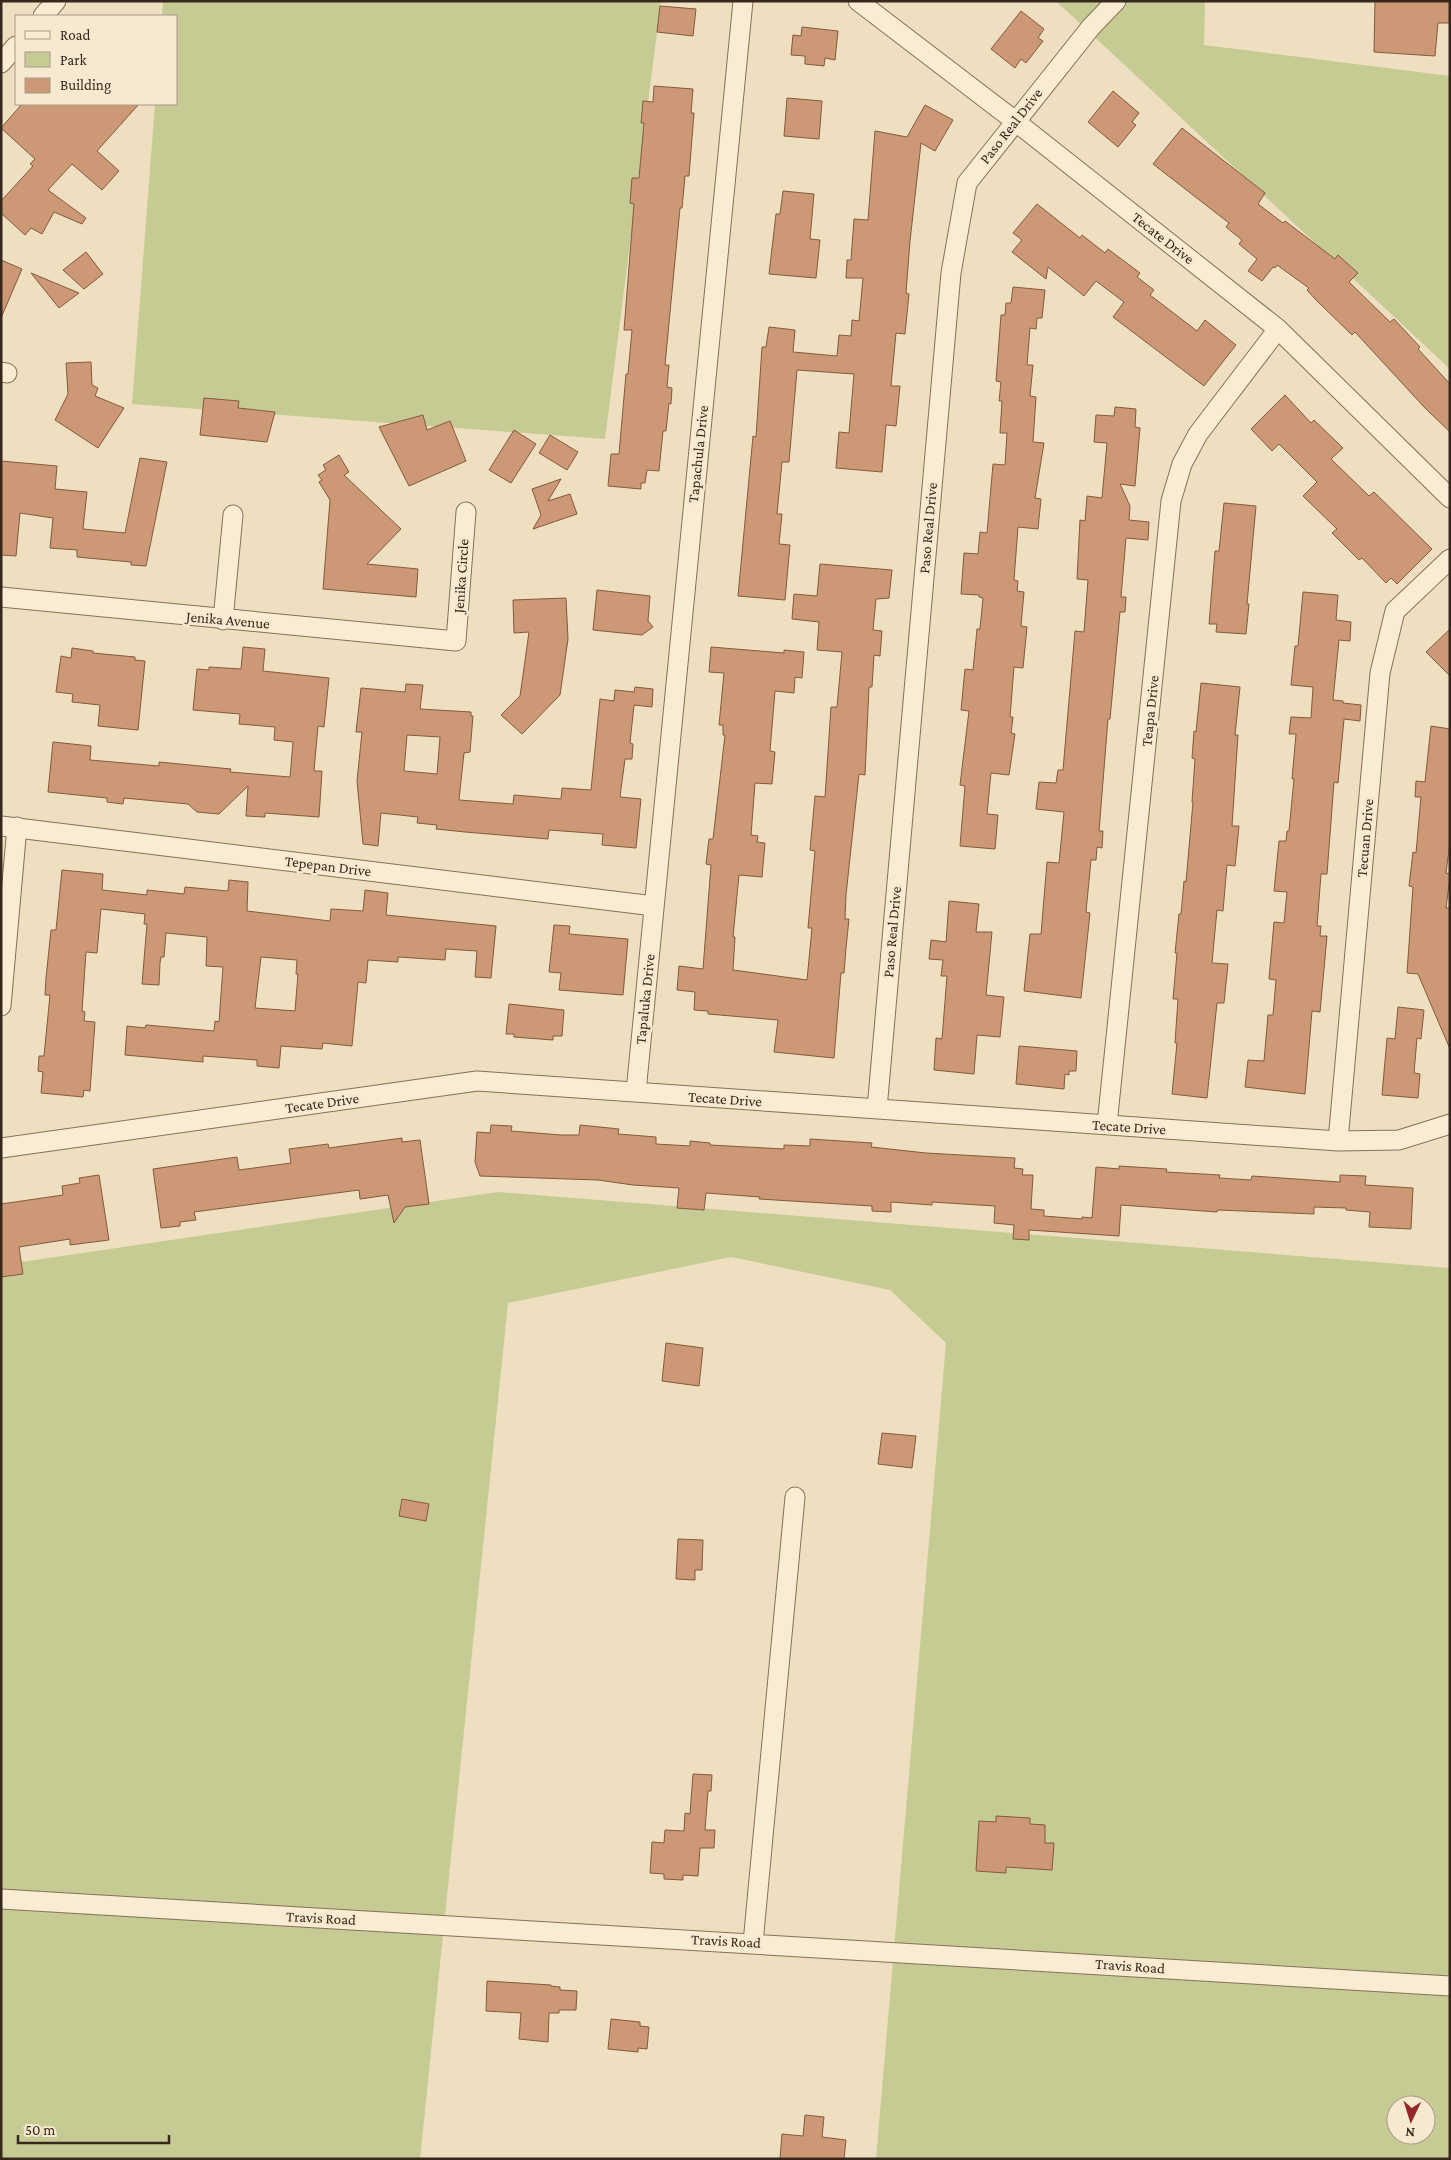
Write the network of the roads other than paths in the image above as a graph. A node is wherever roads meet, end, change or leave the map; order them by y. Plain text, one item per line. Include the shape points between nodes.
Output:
1 (56, 1) edge
2 (743, 1) edge
3 (858, 1) edge
4 (1116, 1) edge
5 (44, 15) edge
6 (15, 47) edge
7 (1, 63) edge
8 (1015, 121) junction
9 (1278, 329) junction
10 (1450, 498) edge
11 (466, 512) dead end
12 (233, 515) dead end
13 (1450, 559) edge
14 (1, 598) edge
15 (223, 620) junction
16 (456, 641) joint
17 (9, 827) edge
18 (654, 906) junction
19 (1, 1006) edge
20 (636, 1092) junction
21 (877, 1109) junction
22 (1450, 1124) edge
23 (1107, 1125) junction
24 (1338, 1141) junction
25 (1, 1148) edge
26 (795, 1497) dead end
27 (1, 1899) edge
28 (753, 1943) junction
29 (1450, 1986) edge

1 - 5 street
2 - 18 street, Tapachula Drive
3 - 8 street, Tecate Drive
4 - 8 street, Paso Real Drive
6 - 7 street
8 - 9 street, Tecate Drive
8 - 21 street, Paso Real Drive via 967,183 951,273
9 - 10 street, Tecate Drive
9 - 23 street, Teapa Drive via 1198,434 1182,464 1171,501
11 - 16 street, Jenika Circle
12 - 15 street
13 - 24 street, Tecuan Drive via 1395,611 1380,673
14 - 15 street, Jenika Avenue
15 - 16 street, Jenika Avenue
17 - 18 street, Tepepan Drive
17 - 19 street
18 - 20 street, Tapaluka Drive
20 - 21 street, Tecate Drive
20 - 25 street, Tecate Drive via 477,1081
21 - 23 street, Tecate Drive
22 - 24 street, Tecate Drive via 1399,1140
23 - 24 street, Tecate Drive
26 - 28 street
27 - 28 street, Travis Road
28 - 29 street, Travis Road

